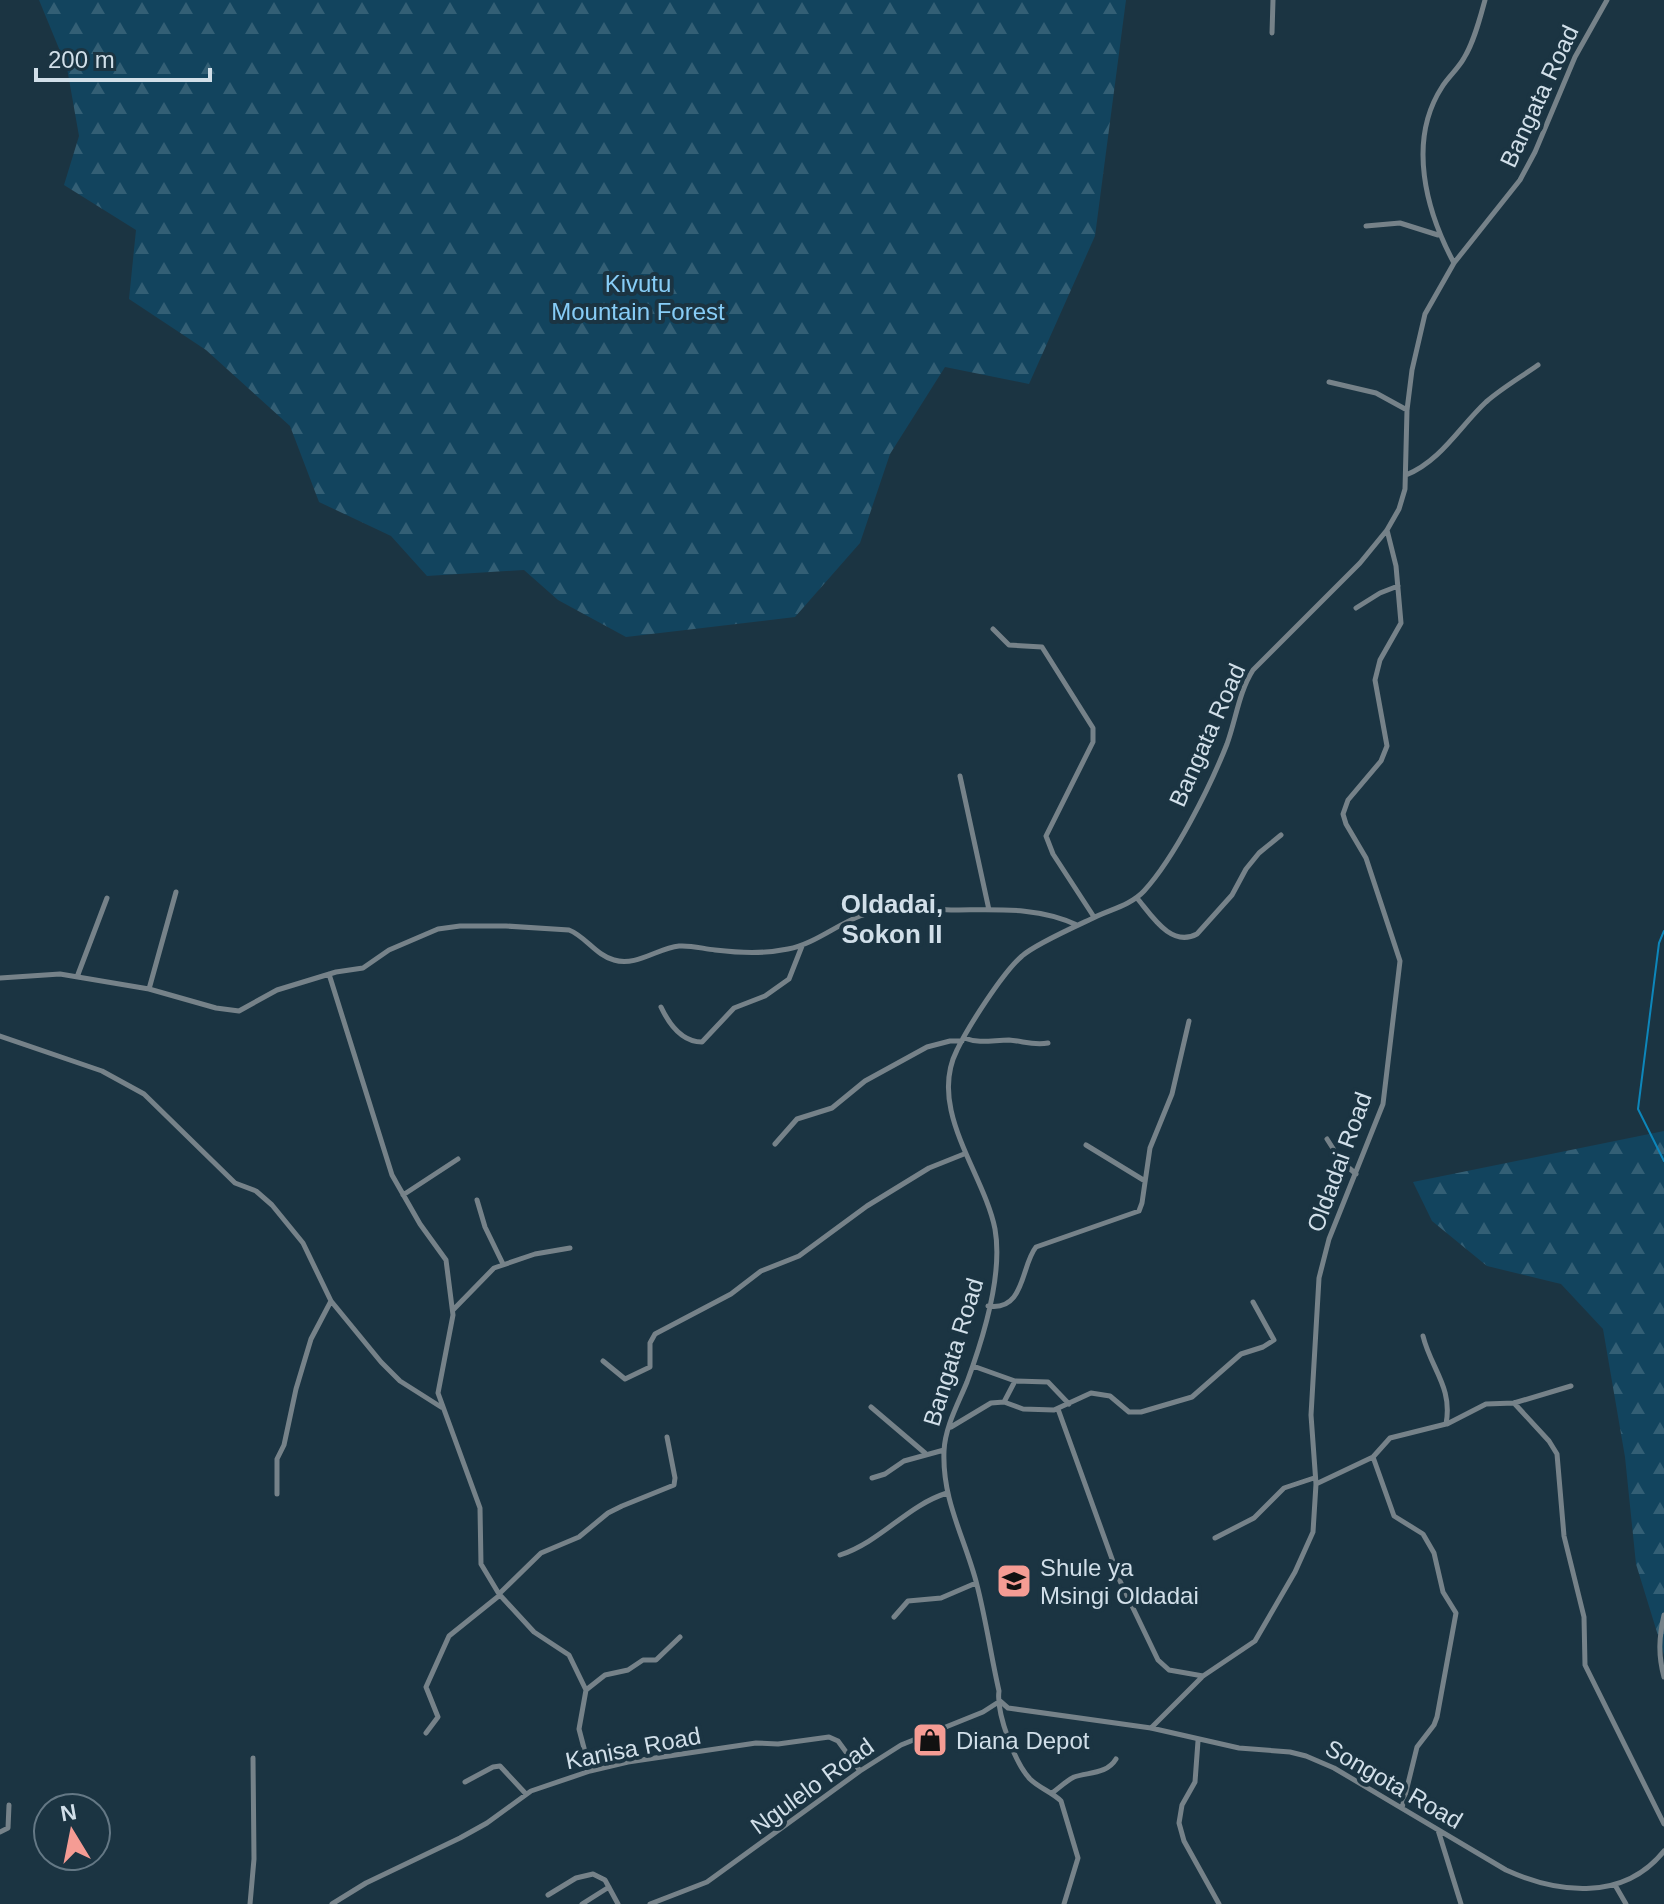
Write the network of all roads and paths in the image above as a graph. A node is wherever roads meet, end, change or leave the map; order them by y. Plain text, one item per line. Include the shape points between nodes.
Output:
1 (1273, 0) edge
2 (1485, 0) edge
3 (1607, 0) edge
4 (1272, 33) dead end
5 (1366, 226) dead end
6 (1439, 236) junction
7 (1454, 263) junction
8 (1538, 365) dead end
9 (1329, 382) dead end
10 (1407, 410) junction
11 (1406, 475) junction
12 (1387, 530) junction
13 (1398, 586) junction
14 (1356, 608) dead end
15 (993, 629) dead end
16 (960, 776) dead end
17 (1281, 835) dead end
18 (176, 892) dead end
19 (107, 898) dead end
20 (1137, 898) junction
21 (989, 910) junction
22 (1094, 917) junction
23 (1078, 925) junction
24 (802, 945) junction
25 (329, 974) junction
26 (77, 977) junction
27 (0, 978) edge
28 (149, 989) junction
29 (661, 1007) dead end
30 (1189, 1021) dead end
31 (0, 1036) edge
32 (963, 1040) junction
33 (1048, 1043) dead end
34 (1327, 1139) dead end
35 (775, 1144) dead end
36 (1086, 1145) dead end
37 (964, 1154) junction
38 (458, 1159) dead end
39 (1356, 1174) junction
40 (1145, 1181) junction
41 (403, 1195) junction
42 (477, 1200) dead end
43 (570, 1248) dead end
44 (503, 1264) junction
45 (331, 1301) junction
46 (1253, 1302) dead end
47 (988, 1306) junction
48 (453, 1311) junction
49 (1423, 1336) dead end
50 (603, 1361) dead end
51 (973, 1366) junction
52 (1015, 1381) junction
53 (1571, 1386) dead end
54 (1004, 1402) junction
55 (1514, 1403) junction
56 (1069, 1404) junction
57 (442, 1407) junction
58 (871, 1407) dead end
59 (1058, 1409) junction
60 (1446, 1424) junction
61 (949, 1428) junction
62 (667, 1437) dead end
63 (944, 1450) junction
64 (925, 1454) junction
65 (1373, 1457) junction
66 (872, 1478) dead end
67 (1315, 1481) junction
68 (947, 1493) junction
69 (277, 1494) dead end
70 (1215, 1538) dead end
71 (840, 1555) dead end
72 (976, 1583) junction
73 (500, 1594) junction
74 (1664, 1615) edge
75 (894, 1617) dead end
76 (680, 1637) dead end
77 (1203, 1676) junction
78 (1664, 1677) edge
79 (586, 1690) junction
80 (998, 1699) junction
81 (1151, 1728) junction
82 (426, 1733) dead end
83 (1198, 1741) junction
84 (253, 1758) dead end
85 (1116, 1759) dead end
86 (590, 1771) junction
87 (860, 1771) junction
88 (465, 1782) dead end
89 (1052, 1793) junction
90 (526, 1794) junction
91 (9, 1805) dead end
92 (1402, 1808) junction
93 (1664, 1824) edge
94 (1438, 1830) junction
95 (0, 1832) edge
96 (1664, 1854) edge
97 (1615, 1885) junction
98 (609, 1887) junction
99 (548, 1895) dead end
100 (250, 1904) edge
101 (332, 1904) edge
102 (582, 1904) edge
103 (618, 1904) edge
104 (650, 1904) edge
105 (1064, 1904) edge
106 (1219, 1904) edge
107 (1461, 1904) edge
108 (1626, 1904) edge

1 - 4 street
2 - 6 street via 1467,52 1442,87 1427,121 1424,174
3 - 7 street, Bangata Road via 1575,57 1520,180
5 - 6 street via 1400,223
6 - 7 street
7 - 10 street, Bangata Road via 1420,326
8 - 11 street via 1486,403 1440,451
9 - 10 street via 1376,393
10 - 11 street, Bangata Road
11 - 12 street, Bangata Road via 1403,500
12 - 13 street, Oldadai Road
12 - 20 street, Bangata Road via 1253,670 1210,780 1173,849
13 - 14 street
13 - 39 street, Oldadai Road via 1401,623 1375,680 1385,753 1343,814 1366,858 1400,961 1383,1104
15 - 22 street via 1009,645 1042,647 1093,728 1093,742 1046,836
16 - 21 street
17 - 20 street via 1259,853 1232,895 1190,938 1170,934
18 - 28 street
19 - 26 street
20 - 22 street, Bangata Road
21 - 23 street via 1046,914
21 - 24 street via 892,907 860,916
22 - 23 street, Bangata Road
23 - 32 street, Bangata Road via 1019,958
24 - 25 street via 756,953 676,946 619,961 569,930 460,926 416,937 363,968
24 - 29 street via 789,979 734,1008 702,1042 690,1041 671,1026
25 - 28 street via 277,990 239,1011
25 - 41 street via 390,1169
26 - 27 street via 46,973
26 - 28 street
30 - 40 street
31 - 45 street via 102,1071 144,1094 231,1180 256,1191 292,1226
32 - 33 street
32 - 35 street via 927,1047 865,1081 832,1108 797,1119
32 - 37 street, Bangata Road via 951,1065 949,1085
34 - 39 street
36 - 40 street
37 - 47 street, Bangata Road via 995,1230 996,1271
37 - 50 street via 929,1168 799,1256 761,1271 731,1294 655,1334 645,1371 623,1379
38 - 41 street
39 - 67 street, Oldadai Road via 1319,1278 1311,1415
40 - 47 street via 1139,1211 1036,1247 1018,1292 1000,1305
41 - 48 street via 444,1257
42 - 44 street
43 - 44 street
44 - 48 street
45 - 57 street via 400,1381
45 - 69 street via 311,1339 296,1389 277,1459
46 - 56 street via 1274,1340 1241,1354 1192,1397 1135,1412 1110,1396 1094,1393
47 - 51 street, Bangata Road
48 - 57 street via 438,1385
49 - 60 street via 1443,1382
51 - 52 street
51 - 61 street, Bangata Road
52 - 54 street
52 - 56 street via 1048,1382
53 - 55 street
54 - 59 street via 1023,1409
54 - 61 street via 984,1406
55 - 60 street via 1486,1404
55 - 93 street via 1557,1454 1564,1536 1584,1617 1585,1665
56 - 59 street
57 - 73 street via 480,1508 481,1564
58 - 64 street
59 - 77 street via 1120,1581 1158,1660 1169,1670
60 - 65 street via 1390,1438
61 - 63 street, Bangata Road
62 - 73 street via 674,1485 608,1513 579,1537 541,1553
63 - 64 street
63 - 68 street, Bangata Road
64 - 66 street
65 - 67 street
65 - 92 street via 1394,1516 1420,1530 1430,1545 1443,1592 1456,1613 1437,1717 1417,1747
67 - 70 street via 1284,1488 1254,1518
67 - 77 street, Oldadai Road via 1313,1532 1275,1610 1255,1641
68 - 71 street via 921,1502 875,1540
68 - 72 street, Bangata Road
72 - 75 street via 941,1598 908,1601
72 - 80 street, Bangata Road
73 - 79 street via 537,1635 566,1652
73 - 82 street via 447,1640 426,1687 438,1717
74 - 78 street via 1659,1638
76 - 79 street via 656,1660 605,1675
77 - 81 street, Oldadai Road
79 - 86 street via 579,1729
80 - 81 street, Songota Road via 1008,1708
80 - 87 street, Ngulelo Road via 983,1712 901,1745
80 - 89 street, Bangata Road via 1020,1765 1033,1782
81 - 83 street, Songota Road
83 - 92 street, Songota Road via 1306,1756
83 - 106 street via 1195,1782 1179,1823
84 - 100 street
85 - 89 street via 1103,1770 1071,1778
86 - 87 street, Kanisa Road via 756,1743 829,1737
86 - 90 street, Kanisa Road
87 - 104 street, Ngulelo Road via 707,1882
88 - 90 street via 500,1766
89 - 105 street via 1063,1805 1078,1852
90 - 101 street, Kanisa Road via 487,1823
91 - 95 street via 8,1828
92 - 94 street, Songota Road
94 - 97 street, Songota Road via 1533,1882 1569,1889
94 - 107 street
96 - 97 street, Songota Road
97 - 108 street
98 - 99 street via 602,1877 587,1875
98 - 102 street
98 - 103 street

